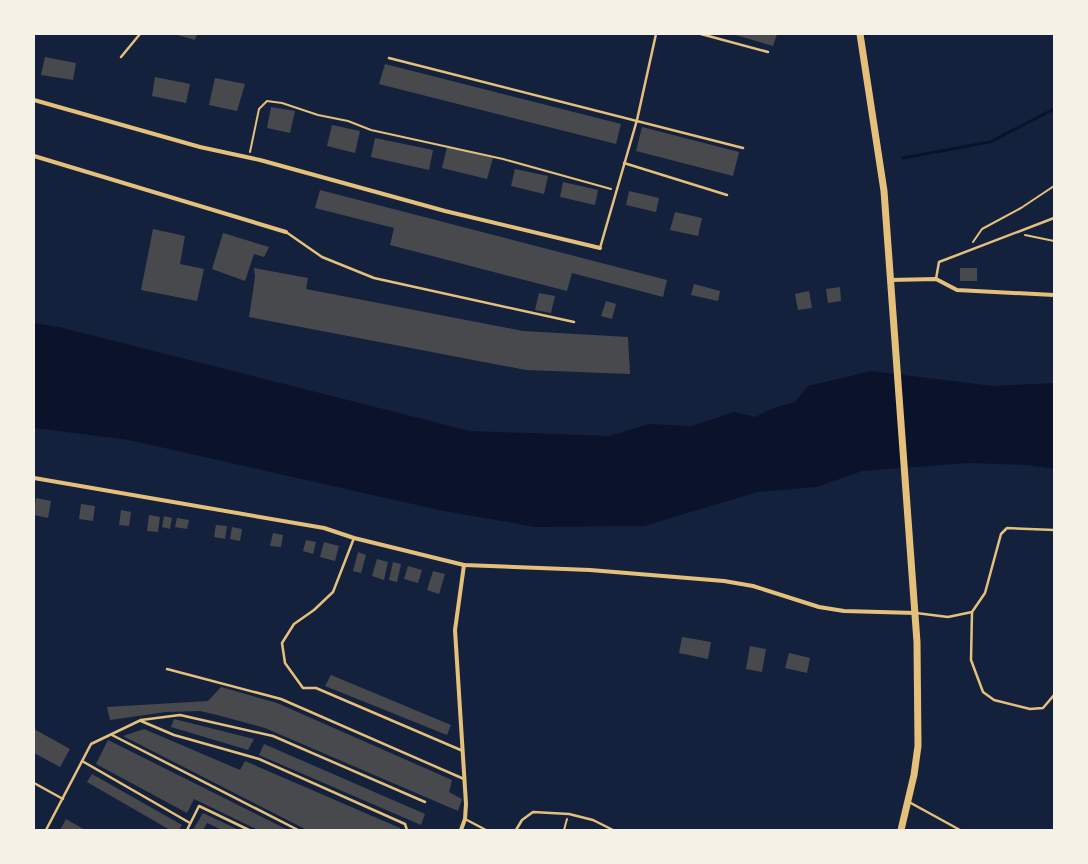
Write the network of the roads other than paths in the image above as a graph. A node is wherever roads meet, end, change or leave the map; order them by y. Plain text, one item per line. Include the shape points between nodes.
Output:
1 (140, 34) edge
2 (656, 34) edge
3 (701, 34) edge
4 (860, 34) edge
5 (768, 52) dead end
6 (121, 57) dead end
7 (389, 58) dead end
8 (34, 100) edge
9 (637, 120) junction
10 (743, 148) dead end
11 (34, 156) edge
12 (624, 163) junction
13 (727, 196) dead end
14 (1054, 218) edge
15 (286, 232) joint
16 (600, 248) joint
17 (936, 279) junction
18 (890, 280) junction
19 (1054, 295) edge
20 (574, 322) dead end
21 (34, 478) edge
22 (1054, 530) edge
23 (354, 538) junction
24 (464, 565) junction
25 (972, 612) junction
26 (915, 613) junction
27 (167, 669) dead end
28 (1054, 695) edge
29 (141, 720) junction
30 (112, 735) junction
31 (463, 751) junction
32 (82, 761) junction
33 (465, 780) junction
34 (34, 783) edge
35 (63, 799) junction
36 (425, 802) dead end
37 (908, 802) junction
38 (465, 819) junction
39 (190, 824) junction
40 (46, 830) edge
41 (187, 830) edge
42 (249, 830) edge
43 (298, 830) edge
44 (407, 830) edge
45 (461, 830) edge
46 (486, 830) edge
47 (516, 830) edge
48 (613, 830) edge
49 (901, 830) edge
50 (960, 830) edge

1 - 6 lane
2 - 9 lane
3 - 5 lane
4 - 18 street via 884,191
7 - 9 lane
8 - 16 street via 200,148 247,157 445,211
9 - 10 lane
9 - 12 lane
11 - 15 street
12 - 13 lane
12 - 16 lane
14 - 17 lane via 939,262
15 - 20 lane via 322,257 374,278
17 - 18 street
17 - 19 street via 957,290
18 - 26 street
21 - 23 street via 324,528
22 - 25 lane via 1007,528 1002,534 985,593
23 - 24 street
23 - 31 lane via 332,592 314,610 294,624 282,643 285,664 303,688 316,688
24 - 26 street via 590,570 724,581 753,586 819,607 850,611
24 - 31 street via 455,630
25 - 26 lane via 948,617
25 - 28 lane via 971,660 982,692 994,700 1030,709 1043,708
26 - 37 street via 919,721 914,775
27 - 33 lane via 281,699
29 - 30 lane
29 - 36 lane via 180,715 273,736
29 - 44 lane via 174,735 259,759 405,824
30 - 32 lane via 91,744
30 - 43 lane
31 - 33 street
32 - 35 lane
32 - 39 lane
33 - 38 street
34 - 35 lane
35 - 40 lane
37 - 49 street
37 - 50 lane
38 - 45 street
38 - 46 lane
39 - 41 lane
39 - 42 lane via 200,806
47 - 48 lane via 522,820 533,812 569,814 593,820

